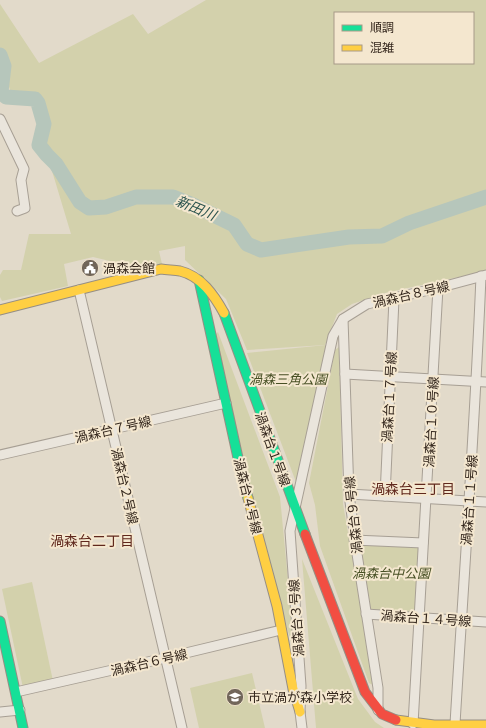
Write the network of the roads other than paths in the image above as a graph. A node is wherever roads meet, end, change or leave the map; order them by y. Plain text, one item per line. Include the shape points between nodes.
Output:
1 (0, 119) edge
2 (17, 211) dead end
3 (484, 275) edge
4 (199, 280) junction
5 (438, 288) junction
6 (79, 290) junction
7 (394, 299) junction
8 (0, 310) edge
9 (342, 319) junction
10 (345, 374) junction
11 (391, 376) junction
12 (433, 379) junction
13 (482, 382) edge
14 (226, 403) junction
15 (112, 429) junction
16 (0, 455) edge
17 (349, 494) junction
18 (385, 496) junction
19 (426, 499) junction
20 (468, 501) junction
21 (486, 502) edge
22 (295, 509) junction
23 (354, 540) junction
24 (423, 543) junction
25 (366, 614) junction
26 (418, 618) junction
27 (0, 621) edge
28 (461, 621) junction
29 (486, 622) edge
30 (281, 630) junction
31 (165, 658) junction
32 (16, 692) junction
33 (20, 710) junction
34 (378, 710) junction
35 (0, 712) edge
36 (300, 712) junction
37 (413, 724) junction
38 (455, 724) junction
39 (486, 725) edge
40 (23, 728) edge
41 (182, 728) edge
42 (302, 728) edge

1 - 2 street via 24,169 21,180 25,208
3 - 5 street, 渦森台８号線
3 - 13 street, 渦森台１１号線
4 - 6 street, 渦森台１号線 via 180,271 161,269
4 - 14 street, 渦森台４号線
4 - 22 street, 渦森台１号線 via 215,296 226,316
5 - 7 street, 渦森台８号線
5 - 12 street, 渦森台１０号線
6 - 8 street, 渦森台１号線
6 - 15 street, 渦森台２号線
7 - 9 street, 渦森台８号線 via 367,304
7 - 11 street, 渦森台１７号線
9 - 10 street, 渦森台９号線
9 - 22 street via 333,336
10 - 11 street
10 - 17 street, 渦森台９号線
11 - 12 street
11 - 18 street, 渦森台１７号線
12 - 13 street
12 - 19 street, 渦森台１０号線
13 - 20 street, 渦森台１１号線
14 - 15 street, 渦森台７号線
14 - 30 street, 渦森台４号線
15 - 16 street, 渦森台７号線
15 - 31 street, 渦森台２号線
17 - 18 street
17 - 23 street, 渦森台９号線
18 - 19 street
19 - 20 street
19 - 24 street, 渦森台１０号線
20 - 21 street
20 - 28 street, 渦森台１１号線
22 - 34 street, 渦森台１号線 via 365,692
22 - 36 street, 渦森台３号線 via 290,531 301,686
23 - 24 street
23 - 25 street, 渦森台９号線
24 - 26 street, 渦森台１０号線
25 - 26 street, 渦森台１４号線
25 - 34 street, 渦森台９号線 via 378,688
26 - 28 street, 渦森台１４号線
26 - 37 street, 渦森台１０号線
27 - 32 street
28 - 29 street, 渦森台１４号線
28 - 38 street, 渦森台１１号線
30 - 31 street, 渦森台６号線
30 - 36 street, 渦森台４号線
31 - 32 street, 渦森台６号線
31 - 41 street, 渦森台２号線
32 - 33 street
33 - 35 street
33 - 40 street
34 - 37 street, 渦森台１号線 via 387,717
36 - 42 street, 渦森台３号線
37 - 38 street, 渦森台１号線
38 - 39 street, 渦森台１号線

